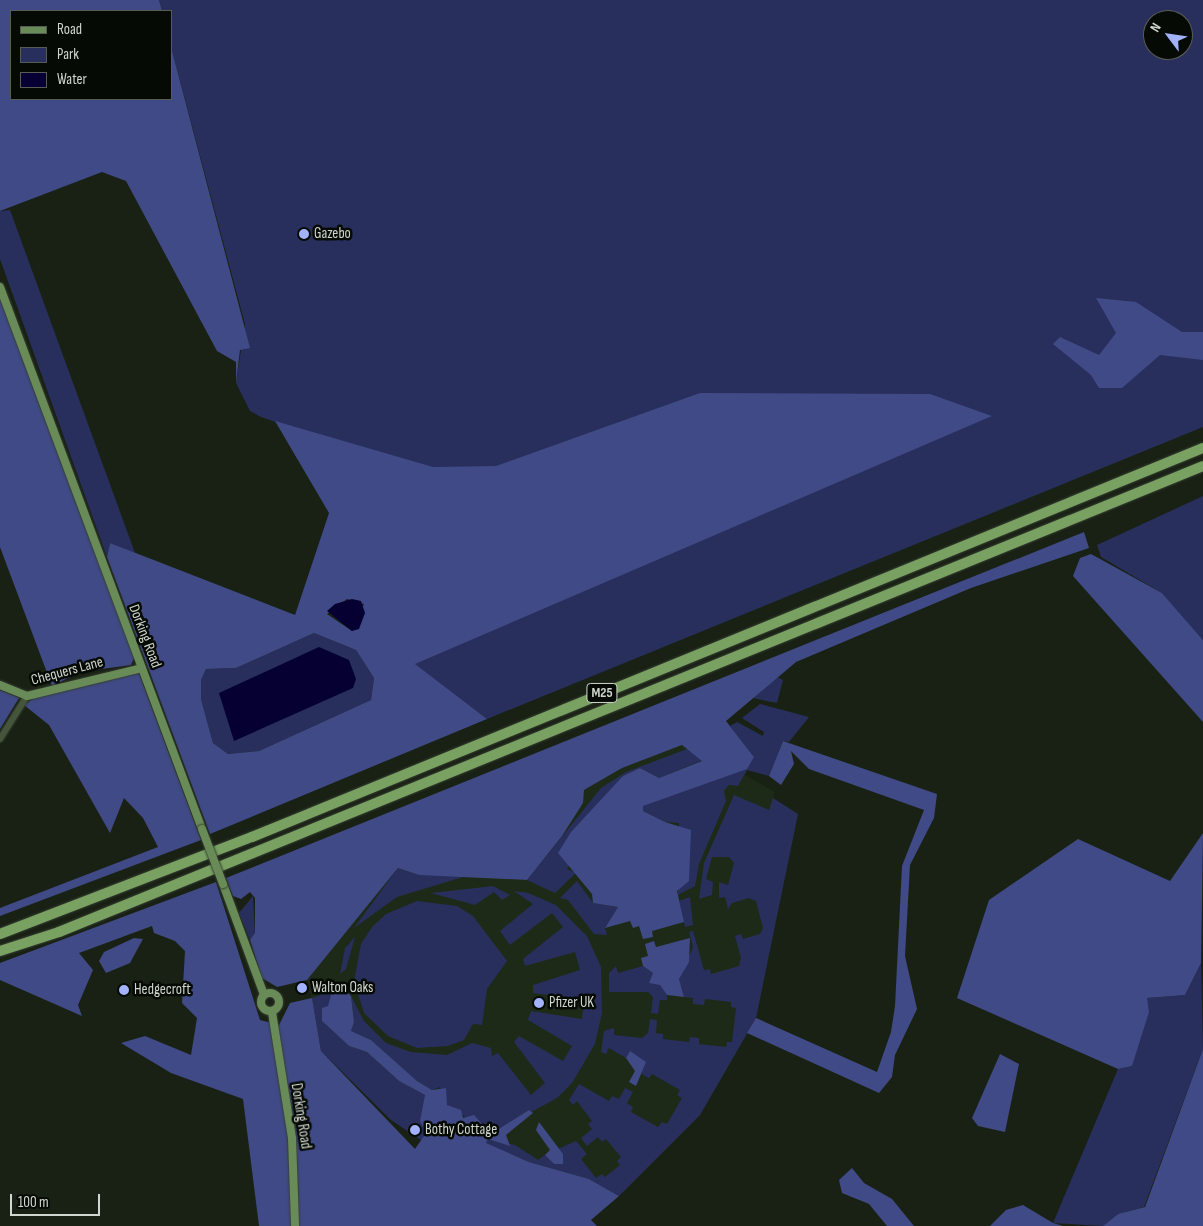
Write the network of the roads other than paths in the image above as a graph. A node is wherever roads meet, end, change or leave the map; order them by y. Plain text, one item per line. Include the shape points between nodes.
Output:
1 (0, 287) edge
2 (1203, 448) edge
3 (1203, 466) edge
4 (142, 668) junction
5 (0, 685) edge
6 (27, 696) junction
7 (0, 739) edge
8 (0, 934) edge
9 (0, 950) edge
10 (264, 995) junction
11 (272, 1012) junction
12 (295, 1226) edge

1 - 4 main road, Dorking Road
2 - 8 highway, M25 via 252,837
3 - 9 highway, M25 via 58,932
4 - 6 main road, Chequers Lane via 52,686
4 - 10 main road, Dorking Road, bridge
5 - 6 main road, Chequers Lane
6 - 7 street
10 - 11 main road via 261,1006
10 - 11 main road via 271,993 279,999 278,1007
11 - 12 main road, Dorking Road via 292,1138

